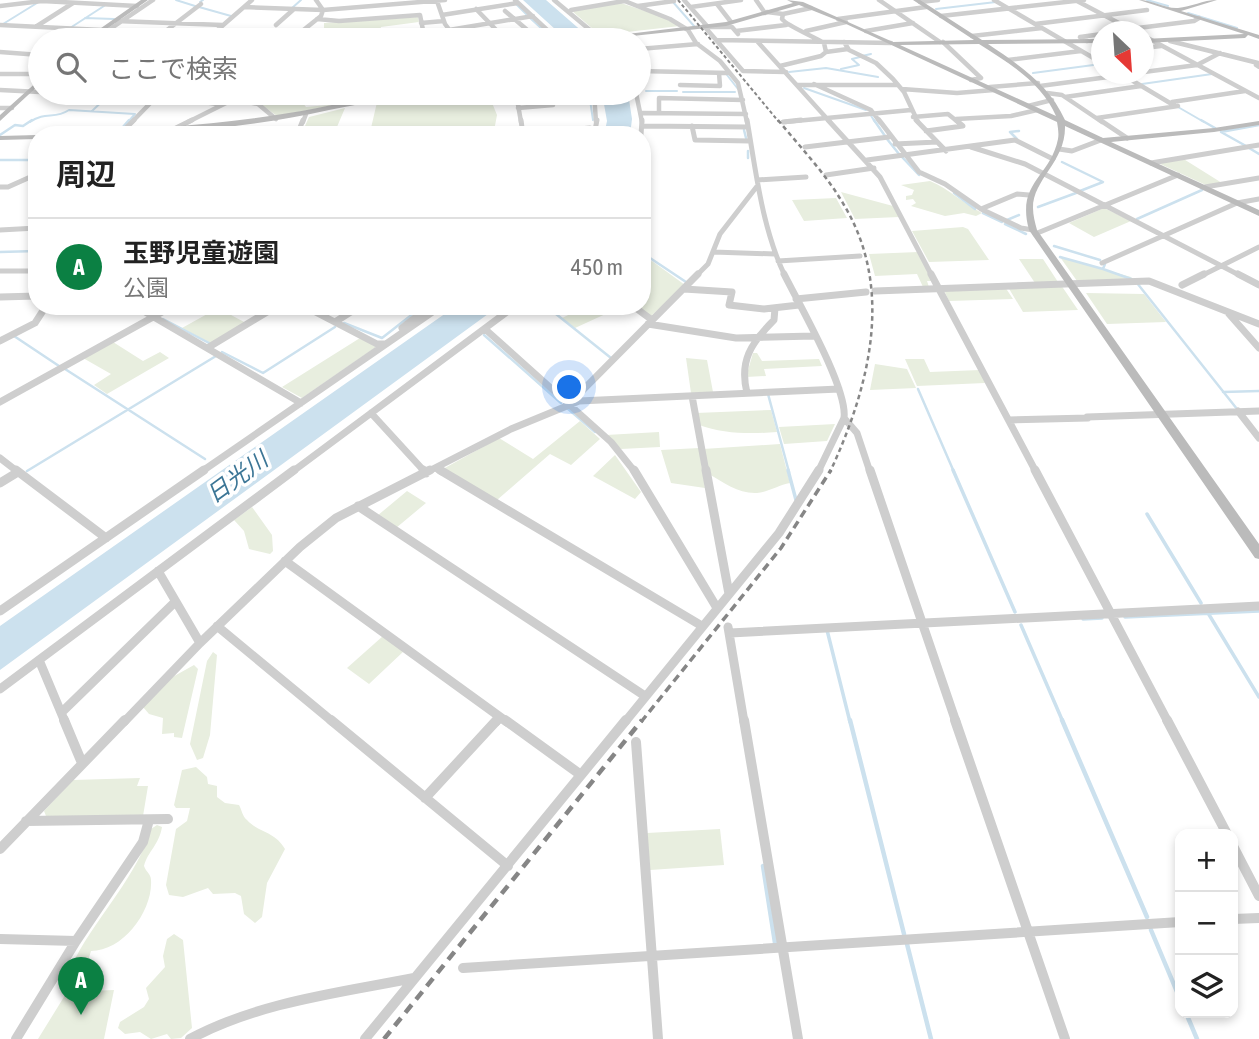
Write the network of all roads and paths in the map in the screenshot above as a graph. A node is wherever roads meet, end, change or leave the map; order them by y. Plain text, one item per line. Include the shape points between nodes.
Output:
1 (145, 0) edge
2 (153, 0) edge
3 (252, 0) edge
4 (316, 0) edge
5 (445, 0) edge
6 (554, 0) edge
7 (684, 0) edge
8 (741, 0) edge
9 (756, 0) edge
10 (790, 0) edge
11 (879, 0) edge
12 (938, 0) edge
13 (994, 0) edge
14 (1076, 0) edge
15 (1084, 0) edge
16 (1143, 0) edge
17 (1214, 0) edge
18 (77, 1) edge
19 (435, 1) edge
20 (517, 1) edge
21 (623, 1) edge
22 (674, 1) edge
23 (376, 2) edge
24 (800, 3) junction
25 (921, 3) edge
26 (201, 4) dead end
27 (717, 4) junction
28 (811, 4) edge
29 (0, 6) edge
30 (137, 6) junction
31 (361, 6) junction
32 (244, 7) junction
33 (637, 7) junction
34 (691, 8) junction
35 (294, 9) junction
36 (476, 9) junction
37 (1009, 9) junction
38 (323, 10) junction
39 (571, 10) dead end
40 (894, 10) junction
41 (1147, 10) dead end
42 (1175, 10) junction
43 (505, 11) dead end
44 (766, 13) junction
45 (783, 14) junction
46 (442, 15) junction
47 (1104, 15) junction
48 (533, 16) junction
49 (941, 16) junction
50 (1199, 18) junction
51 (317, 19) junction
52 (366, 19) junction
53 (516, 19) junction
54 (120, 21) junction
55 (444, 21) junction
56 (842, 21) junction
57 (1114, 21) edge
58 (176, 23) junction
59 (421, 23) junction
60 (490, 23) junction
61 (913, 23) junction
62 (1035, 24) junction
63 (0, 25) edge
64 (276, 25) dead end
65 (223, 26) junction
66 (705, 26) junction
67 (786, 26) junction
68 (36, 27) junction
69 (733, 27) junction
70 (1154, 27) edge
71 (58, 28) edge
72 (106, 28) edge
73 (110, 28) edge
74 (170, 28) edge
75 (220, 28) edge
76 (306, 28) edge
77 (422, 28) edge
78 (448, 28) edge
79 (461, 28) edge
80 (495, 28) edge
81 (526, 28) edge
82 (546, 28) edge
83 (587, 28) edge
84 (684, 28) junction
85 (1042, 28) junction
86 (806, 31) junction
87 (651, 32) edge
88 (866, 32) junction
89 (812, 34) junction
90 (1091, 35) edge
91 (1257, 36) edge
92 (743, 39) junction
93 (976, 39) junction
94 (716, 40) junction
95 (757, 41) junction
96 (783, 41) junction
97 (1087, 41) junction
98 (1091, 41) edge
99 (1154, 41) edge
100 (1170, 41) junction
101 (823, 42) junction
102 (844, 42) junction
103 (882, 42) junction
104 (941, 42) junction
105 (1065, 42) junction
106 (1154, 42) edge
107 (891, 43) junction
108 (698, 44) junction
109 (1161, 46) junction
110 (1154, 47) edge
111 (651, 48) edge
112 (848, 49) junction
113 (877, 49) dead end
114 (1081, 51) junction
115 (0, 52) edge
116 (826, 52) junction
117 (1220, 53) junction
118 (28, 54) edge
119 (1088, 55) junction
120 (1091, 55) edge
121 (1091, 57) edge
122 (1008, 60) junction
123 (1197, 65) junction
124 (1259, 67) edge
125 (783, 69) junction
126 (651, 71) edge
127 (678, 71) junction
128 (1154, 71) edge
129 (728, 72) junction
130 (719, 73) junction
131 (0, 74) edge
132 (28, 74) edge
133 (971, 80) junction
134 (1091, 81) edge
135 (814, 84) junction
136 (1138, 84) edge
137 (680, 85) junction
138 (798, 85) junction
139 (1141, 86) junction
140 (900, 87) junction
141 (991, 89) junction
142 (0, 90) edge
143 (1044, 91) junction
144 (1246, 91) junction
145 (28, 92) edge
146 (28, 95) edge
147 (1257, 95) edge
148 (1065, 97) junction
149 (680, 99) junction
150 (744, 100) junction
151 (147, 105) edge
152 (222, 105) edge
153 (259, 105) edge
154 (341, 105) edge
155 (541, 105) edge
156 (595, 105) edge
157 (640, 105) edge
158 (1028, 106) junction
159 (1175, 106) junction
160 (518, 107) joint
161 (0, 108) edge
162 (12, 108) junction
163 (911, 110) junction
164 (1037, 110) junction
165 (872, 111) junction
166 (642, 113) junction
167 (659, 113) junction
168 (306, 114) junction
169 (746, 114) junction
170 (827, 117) junction
171 (913, 117) junction
172 (1097, 118) junction
173 (0, 119) edge
174 (276, 119) junction
175 (956, 119) junction
176 (1060, 121) junction
177 (783, 122) dead end
178 (1259, 123) edge
179 (128, 126) edge
180 (181, 126) edge
181 (199, 126) edge
182 (301, 126) edge
183 (521, 126) edge
184 (596, 126) edge
185 (643, 126) joint
186 (692, 126) junction
187 (748, 127) junction
188 (926, 131) junction
189 (28, 137) edge
190 (889, 137) junction
191 (0, 138) edge
192 (1127, 138) junction
193 (1101, 140) junction
194 (750, 141) junction
195 (850, 141) junction
196 (937, 142) junction
197 (895, 144) junction
198 (1259, 145) edge
199 (805, 147) dead end
200 (971, 147) junction
201 (1059, 149) junction
202 (946, 151) junction
203 (904, 155) junction
204 (1054, 159) junction
205 (867, 160) junction
206 (1151, 163) junction
207 (874, 168) junction
208 (826, 174) dead end
209 (1043, 174) junction
210 (1178, 175) junction
211 (806, 177) dead end
212 (28, 178) edge
213 (1259, 178) edge
214 (757, 183) junction
215 (0, 187) edge
216 (8, 187) junction
217 (1205, 187) junction
218 (0, 193) edge
219 (1029, 195) junction
220 (1259, 199) edge
221 (1237, 202) junction
222 (1105, 206) junction
223 (981, 209) junction
224 (1259, 213) edge
225 (28, 228) edge
226 (0, 230) edge
227 (1034, 232) junction
228 (1162, 235) junction
229 (1259, 247) edge
230 (713, 252) junction
231 (860, 256) dead end
232 (777, 258) junction
233 (1102, 262) dead end
234 (1221, 265) junction
235 (0, 271) edge
236 (28, 271) edge
237 (1069, 284) junction
238 (1182, 285) dead end
239 (1259, 285) edge
240 (940, 287) junction
241 (684, 289) junction
242 (875, 291) dead end
243 (866, 292) dead end
244 (28, 296) edge
245 (0, 297) edge
246 (797, 302) junction
247 (775, 308) junction
248 (1227, 312) junction
249 (40, 315) edge
250 (151, 315) edge
251 (157, 315) edge
252 (262, 315) edge
253 (321, 315) edge
254 (346, 315) edge
255 (419, 315) edge
256 (428, 315) edge
257 (503, 315) edge
258 (643, 315) edge
259 (154, 317) junction
260 (335, 322) junction
261 (650, 322) junction
262 (1259, 324) edge
263 (485, 329) junction
264 (814, 336) junction
265 (756, 338) junction
266 (0, 341) edge
267 (209, 347) junction
268 (1259, 348) edge
269 (839, 389) junction
270 (747, 393) junction
271 (692, 396) junction
272 (0, 402) edge
273 (301, 402) junction
274 (569, 404) junction
275 (1238, 411) junction
276 (1259, 411) edge
277 (371, 413) junction
278 (1160, 414) junction
279 (844, 418) junction
280 (1009, 420) junction
281 (1259, 438) edge
282 (0, 458) edge
283 (436, 468) junction
284 (18, 472) junction
285 (426, 473) junction
286 (0, 483) edge
287 (358, 506) junction
288 (106, 538) junction
289 (1259, 554) edge
290 (285, 561) junction
291 (158, 571) junction
292 (729, 594) junction
293 (176, 601) junction
294 (1259, 606) edge
295 (717, 607) junction
296 (0, 611) edge
297 (1111, 613) junction
298 (922, 622) junction
299 (216, 626) junction
300 (702, 626) junction
301 (200, 643) junction
302 (39, 660) junction
303 (0, 689) edge
304 (645, 696) junction
305 (62, 712) junction
306 (500, 717) junction
307 (636, 742) dead end
308 (82, 763) junction
309 (581, 775) junction
310 (425, 798) junction
311 (168, 819) dead end
312 (149, 820) junction
313 (26, 821) junction
314 (1224, 829) edge
315 (0, 849) edge
316 (1238, 856) edge
317 (508, 866) junction
318 (1259, 896) edge
319 (1259, 918) edge
320 (1238, 919) edge
321 (1175, 922) edge
322 (1028, 931) junction
323 (0, 939) edge
324 (76, 941) junction
325 (783, 948) junction
326 (652, 957) junction
327 (463, 968) dead end
328 (414, 978) junction
329 (206, 1034) edge
330 (16, 1039) edge
331 (190, 1039) edge
332 (365, 1039) edge
333 (658, 1039) edge
334 (798, 1039) edge
335 (1065, 1039) edge

1 - 30 street
2 - 54 street
3 - 32 street
4 - 38 street
5 - 19 street
6 - 83 street
7 - 34 street
8 - 27 street
9 - 44 street
10 - 24 street
11 - 40 street
12 - 25 street
13 - 37 street
14 - 15 street
14 - 37 street
14 - 47 street
16 - 42 street
17 - 42 street
18 - 29 street
18 - 30 street
18 - 68 street
19 - 23 street
19 - 46 street
20 - 36 street
20 - 48 street
21 - 33 street
21 - 39 street
22 - 33 street
23 - 31 street
24 - 28 street
24 - 44 street
25 - 40 street
25 - 49 street
26 - 58 street
27 - 34 street
27 - 69 street
28 - 45 street
28 - 56 street
30 - 54 street
31 - 38 street
31 - 52 street
32 - 35 street
32 - 65 street
33 - 84 street
34 - 66 street
35 - 38 street
35 - 64 street
36 - 46 street
36 - 60 street
37 - 49 street
37 - 62 street
38 - 51 street
40 - 56 street
40 - 61 street
41 - 47 street
42 - 50 street
43 - 53 street
44 - 45 street
44 - 69 street
45 - 67 street
46 - 55 street
47 - 57 street
47 - 62 street
48 - 53 street
48 - 82 street
49 - 93 street
50 - 70 street
50 - 91 street
51 - 52 street
51 - 76 street
52 - 59 street via 420,15
53 - 60 street
53 - 81 street
54 - 58 street
54 - 72 street
54 - 73 street
55 - 59 street
55 - 78 street
56 - 86 street
56 - 88 street
58 - 65 street
58 - 74 street
59 - 77 street
60 - 79 street
60 - 80 street
61 - 88 street
61 - 104 street
62 - 85 street
63 - 68 street
65 - 75 street
66 - 69 street
66 - 84 street
66 - 94 street
67 - 69 street
67 - 86 street
68 - 71 street
69 - 92 street
84 - 87 street
84 - 108 street
85 - 93 street
85 - 105 street
86 - 89 street
88 - 107 street
89 - 96 street
89 - 101 street
90 - 97 street via 1080,37
91 - 100 street
92 - 94 street
92 - 95 street
93 - 104 street
93 - 105 street
93 - 122 street
94 - 125 street via 743,71
95 - 96 street
95 - 125 street
96 - 101 street
97 - 98 street
97 - 105 street
99 - 100 street
100 - 117 street
101 - 102 street
101 - 116 street
102 - 103 street
102 - 112 street
103 - 107 street
103 - 113 street
104 - 107 street
104 - 133 street via 981,78
105 - 114 street
106 - 109 street
107 - 133 street
108 - 111 street
108 - 129 street
109 - 110 street
109 - 123 street
112 - 116 street
112 - 140 street via 869,57
114 - 119 street
114 - 122 street
115 - 118 street
116 - 125 street
117 - 123 street
117 - 124 street
119 - 120 street
119 - 121 street
122 - 143 street
123 - 128 street
123 - 144 street
125 - 138 street
126 - 127 street
127 - 129 street
127 - 130 street
127 - 137 street
129 - 130 street
129 - 150 street
130 - 137 street via 720,86
131 - 132 street
133 - 141 street
134 - 143 street
135 - 138 street
135 - 140 street
135 - 165 street
136 - 139 street
137 - 149 street
138 - 170 street
139 - 148 street
139 - 159 street
140 - 141 street via 957,93
140 - 163 street
141 - 143 street
141 - 158 street
142 - 145 street
143 - 148 street
143 - 158 street
143 - 176 street
144 - 147 street
144 - 159 street via 1172,102
146 - 162 street
148 - 172 street
149 - 150 street
149 - 167 street via 659,98
150 - 169 street
151 - 179 street
152 - 180 street
153 - 174 street
154 - 168 street
155 - 160 street
156 - 184 street
157 - 166 street
158 - 164 street
159 - 172 street
160 - 183 street
161 - 162 street
162 - 173 street
163 - 165 street
163 - 171 street
164 - 175 street
164 - 176 street
165 - 170 street
165 - 190 street
166 - 167 street
166 - 185 street
167 - 169 street
168 - 174 street
168 - 182 street
169 - 187 street
170 - 177 street
170 - 195 street
171 - 175 street via 948,114
171 - 188 street
172 - 192 street
174 - 181 street
175 - 188 street via 963,126
176 - 193 street
176 - 201 street
178 - 192 street
185 - 186 street
186 - 187 street
186 - 194 street via 695,140
187 - 194 street
188 - 196 street
189 - 191 street
190 - 195 street
190 - 197 street
192 - 193 street
193 - 201 street via 1072,150
193 - 206 street
194 - 214 street
195 - 199 street
195 - 205 street
196 - 197 street
196 - 202 street
197 - 203 street
198 - 206 street
200 - 202 street
200 - 204 street via 1014,140
200 - 209 street
201 - 204 street
202 - 203 street
203 - 205 street
203 - 223 street via 919,172
204 - 209 street
205 - 207 street
206 - 210 street
207 - 208 street
207 - 240 street
209 - 219 street
209 - 222 street
210 - 217 street
210 - 222 street
211 - 214 street
212 - 216 street
213 - 217 street
214 - 230 street via 720,234
214 - 232 street
215 - 216 street
216 - 218 street
217 - 221 street
219 - 223 street via 1017,194
219 - 227 street via 1027,210
220 - 221 street
221 - 224 street
221 - 228 street
222 - 227 street
222 - 228 street
223 - 227 street
225 - 226 street
227 - 237 street
228 - 233 street
228 - 234 street
229 - 234 street
230 - 232 street
230 - 241 street
231 - 232 street
232 - 246 street
234 - 238 street
234 - 239 street
235 - 236 street
237 - 240 street
237 - 248 street via 1149,281
237 - 278 street
240 - 242 street
240 - 280 street
241 - 247 street via 732,292 729,305
241 - 261 street
243 - 246 street
244 - 245 street
246 - 247 street
246 - 264 street
247 - 265 street via 772,324
248 - 262 street
248 - 268 street
249 - 266 street via 35,323
250 - 259 street
251 - 259 street
252 - 267 street
253 - 260 street
254 - 260 street
255 - 260 street via 384,344
256 - 273 street
257 - 263 street
258 - 261 street
259 - 267 street
259 - 272 street
261 - 265 street
261 - 274 street
263 - 274 street
263 - 277 street
264 - 265 street
264 - 269 street
265 - 270 street via 742,372
267 - 273 street
269 - 270 street
269 - 279 street
270 - 271 street
271 - 274 street
271 - 292 street
273 - 288 street
274 - 283 street
274 - 295 street via 630,464
275 - 276 street
275 - 278 street
275 - 281 street
277 - 285 street
277 - 291 street
278 - 280 street
278 - 289 street
279 - 292 street via 797,509
279 - 298 street via 857,433
280 - 297 street
282 - 284 street
283 - 285 street
283 - 300 street
284 - 286 street
284 - 288 street
285 - 287 street
287 - 290 street via 336,518
287 - 304 street
288 - 296 street
290 - 299 street
290 - 306 street
291 - 293 street
291 - 302 street
292 - 295 street
293 - 301 street
293 - 305 street
294 - 297 street
295 - 300 street
297 - 298 street
297 - 314 street
298 - 322 street
298 - 325 street via 729,630
299 - 301 street
299 - 310 street
300 - 304 street
301 - 308 street
302 - 303 street
302 - 305 street
304 - 309 street
305 - 308 street
306 - 309 street
306 - 310 street
307 - 326 street
308 - 313 street
309 - 317 street
310 - 317 street
311 - 312 street
312 - 313 street
312 - 324 street via 143,842
313 - 315 street
316 - 318 street
317 - 328 street
319 - 320 street
321 - 322 street
322 - 325 street
322 - 335 street
323 - 324 street
324 - 330 street
325 - 326 street
325 - 334 street
326 - 327 street
326 - 333 street
328 - 329 street via 250,1014
328 - 332 street
329 - 331 street

